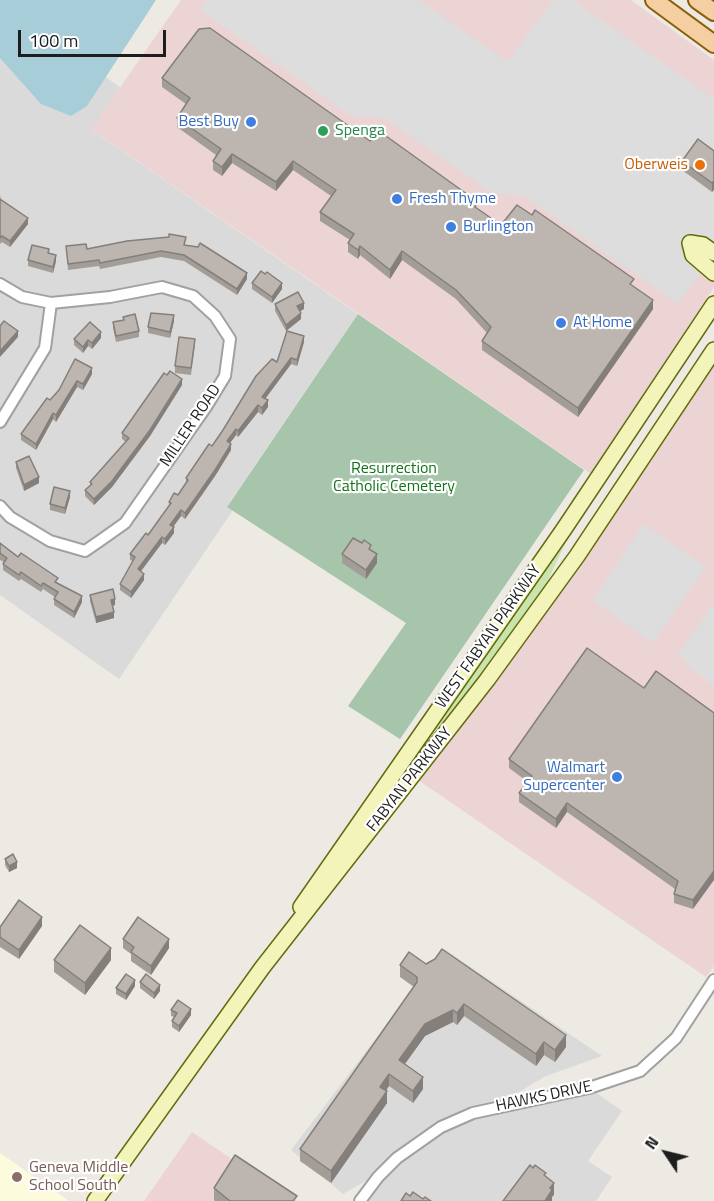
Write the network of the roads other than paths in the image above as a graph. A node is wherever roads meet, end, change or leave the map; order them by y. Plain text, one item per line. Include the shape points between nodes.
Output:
1 (654, 0) edge
2 (697, 0) edge
3 (714, 12) edge
4 (714, 44) edge
5 (714, 253) edge
6 (714, 273) edge
7 (0, 284) edge
8 (51, 303) junction
9 (714, 304) edge
10 (714, 350) edge
11 (0, 422) edge
12 (0, 506) edge
13 (262, 968) junction
14 (714, 980) edge
15 (95, 1201) edge
16 (360, 1201) edge

1 - 4 main road
2 - 3 main road
5 - 6 main road via 703,245 690,243 693,255
7 - 8 street, MILLER ROAD via 22,297
8 - 11 street via 45,348
8 - 12 street, MILLER ROAD via 110,297 162,286 193,296 215,316 230,339 225,375 125,523 86,551 50,541 10,517
9 - 13 main road, WEST FABYAN PARKWAY via 564,529 314,886
10 - 13 main road, FABYAN PARKWAY via 577,556 487,680
13 - 15 main road, FABYAN PARKWAY
14 - 16 street, HAWKS DRIVE via 676,1038 640,1071 589,1088 473,1113 441,1127 397,1158

